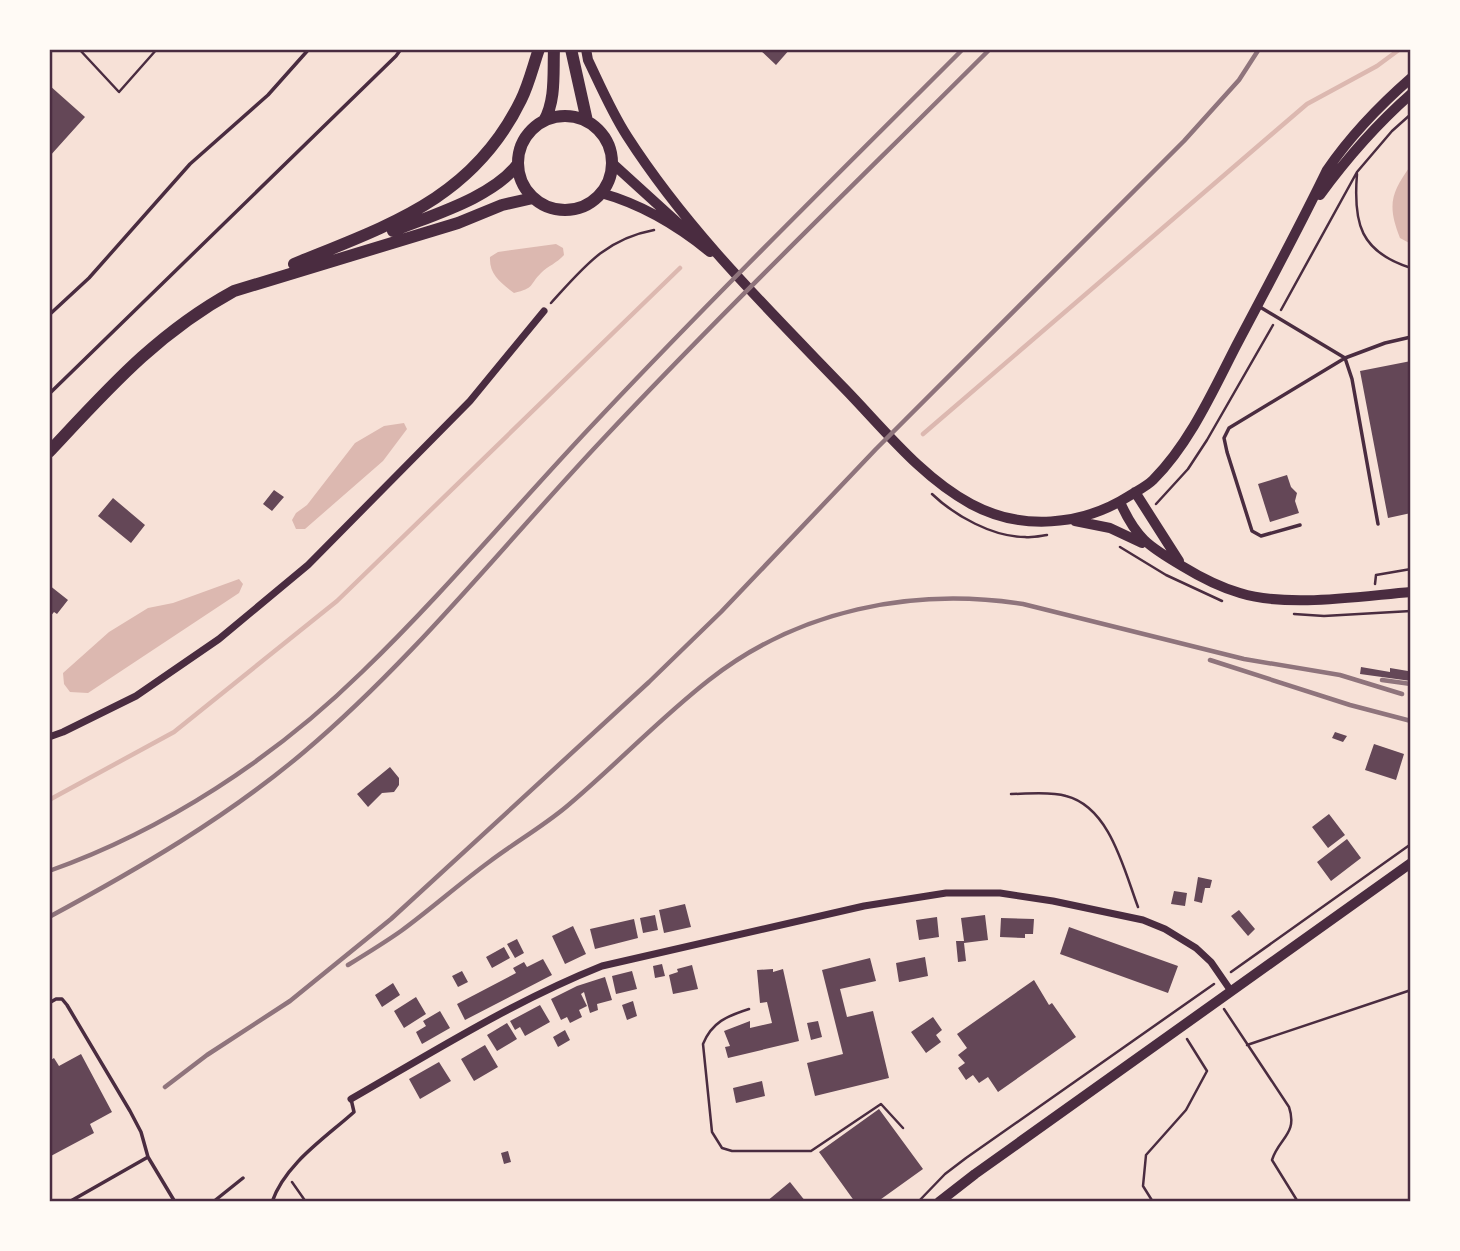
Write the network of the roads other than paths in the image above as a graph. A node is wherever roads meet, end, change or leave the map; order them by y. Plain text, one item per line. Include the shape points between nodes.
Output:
1 (309, 49) edge
2 (401, 49) edge
3 (538, 49) edge
4 (554, 49) edge
5 (571, 49) edge
6 (586, 49) edge
7 (1411, 78) edge
8 (1411, 94) edge
9 (544, 121) junction
10 (587, 121) junction
11 (612, 163) junction
12 (518, 164) junction
13 (601, 193) junction
14 (533, 198) junction
15 (1306, 214) junction
16 (698, 242) junction
17 (720, 260) junction
18 (284, 269) junction
19 (234, 291) junction
20 (1258, 306) junction
21 (544, 311) road end
22 (49, 315) edge
23 (1411, 337) edge
24 (1345, 358) junction
25 (49, 394) edge
26 (49, 452) edge
27 (1135, 492) junction
28 (1120, 502) junction
29 (1069, 519) junction
30 (1378, 524) dead end
31 (1300, 525) dead end
32 (1150, 547) junction
33 (1183, 566) junction
34 (1411, 592) edge
35 (49, 737) edge
36 (1411, 863) edge
37 (1231, 991) junction
38 (49, 1003) edge
39 (351, 1099) joint
40 (148, 1157) junction
41 (243, 1178) dead end
42 (69, 1202) edge
43 (175, 1202) edge
44 (213, 1202) edge
45 (272, 1202) edge
46 (939, 1202) edge

1 - 22 lane via 268,95 190,164 89,278
2 - 25 lane
3 - 18 main road via 506,127 457,184 390,225
4 - 9 main road via 553,94
5 - 10 main road
6 - 17 main road via 625,134
7 - 15 main road via 1350,137 1327,170
8 - 15 main road via 1359,147
9 - 10 main road via 575,117
9 - 12 main road via 523,142
10 - 11 main road via 606,140
11 - 13 main road
11 - 16 main road
12 - 14 main road
12 - 18 main road via 495,184 455,207
13 - 14 main road via 585,206 572,209 558,209
13 - 16 main road via 648,210
14 - 19 main road
15 - 20 main road
16 - 17 main road
17 - 29 main road via 941,484 1000,516 1035,522
18 - 19 main road
19 - 26 main road via 204,307 149,349
20 - 24 lane
20 - 27 main road via 1180,447 1153,480
21 - 35 street via 470,401 308,565 219,639 136,696
23 - 24 lane
24 - 30 lane
24 - 31 lane via 1229,428 1224,438 1252,531 1261,536
27 - 28 main road
27 - 33 main road
28 - 29 main road
28 - 32 main road
29 - 32 main road via 1110,528
32 - 33 main road
33 - 34 main road via 1208,581 1262,597 1320,599
36 - 37 main road
37 - 39 street via 1196,948 1143,920 1000,893 946,893 864,906 602,966 456,1038
37 - 46 main road
38 - 40 lane via 62,999 67,1005 141,1132
39 - 45 lane via 354,1112 288,1172
40 - 42 lane
40 - 43 lane
41 - 44 lane

